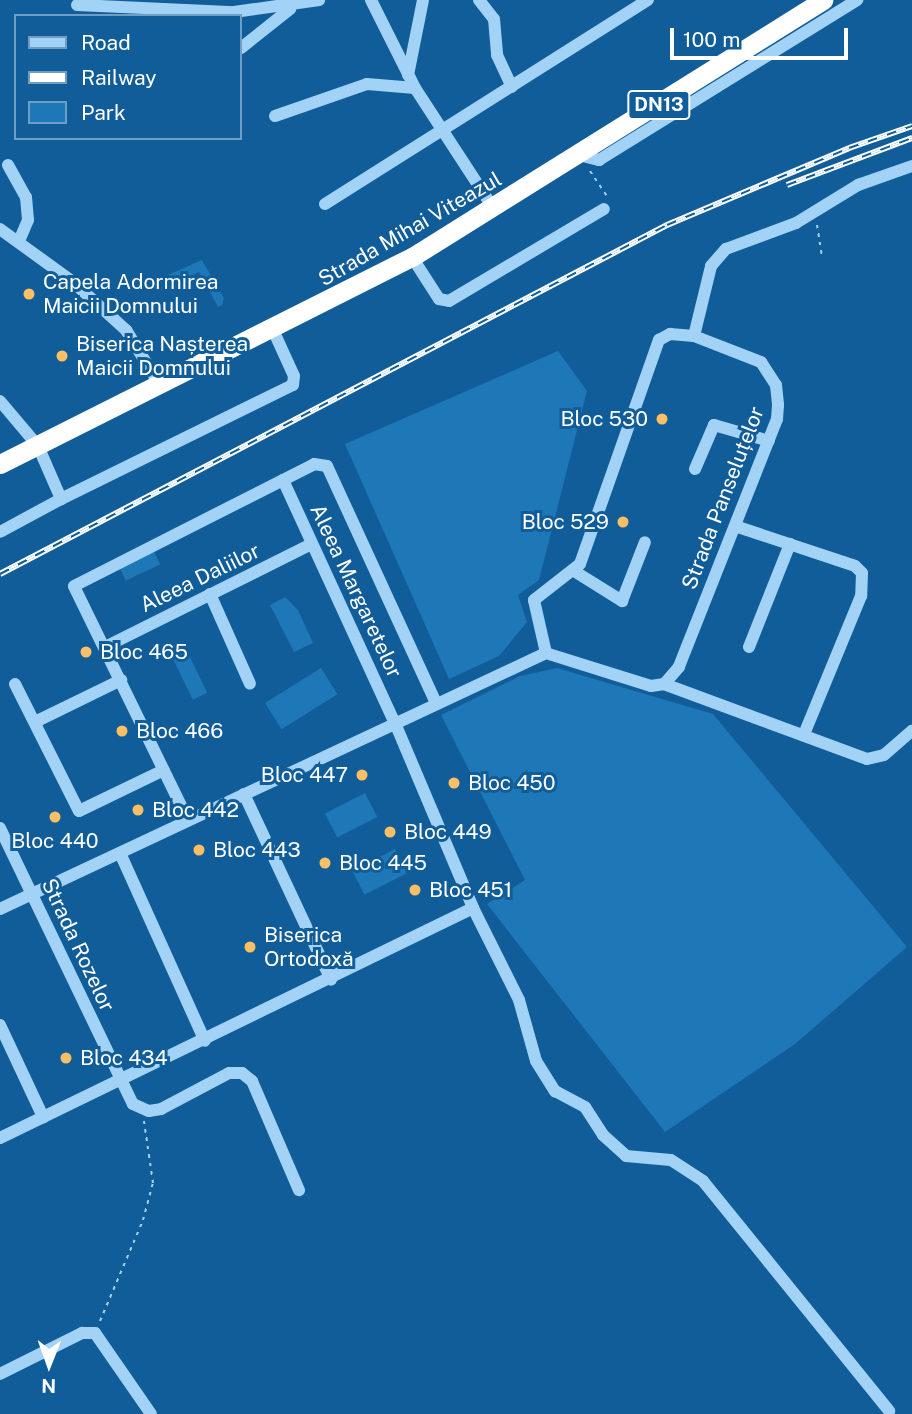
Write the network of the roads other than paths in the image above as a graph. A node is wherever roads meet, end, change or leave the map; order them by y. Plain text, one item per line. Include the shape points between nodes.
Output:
1 (319, 0) edge
2 (371, 0) edge
3 (423, 0) edge
4 (479, 0) edge
5 (648, 0) edge
6 (823, 0) edge
7 (857, 0) edge
8 (77, 5) dead end
9 (296, 5) junction
10 (242, 47) edge
11 (408, 75) junction
12 (415, 88) junction
13 (512, 88) junction
14 (275, 116) dead end
15 (443, 131) junction
16 (583, 161) junction
17 (8, 165) dead end
18 (912, 166) edge
19 (325, 204) dead end
20 (494, 209) junction
21 (604, 209) road end
22 (0, 229) edge
23 (10, 239) edge
24 (412, 257) junction
25 (273, 330) junction
26 (694, 336) junction
27 (161, 387) junction
28 (0, 401) edge
29 (769, 440) junction
30 (38, 446) junction
31 (0, 464) edge
32 (695, 469) dead end
33 (283, 480) junction
34 (61, 499) junction
35 (735, 526) junction
36 (0, 532) edge
37 (645, 542) dead end
38 (312, 544) junction
39 (790, 544) junction
40 (574, 571) junction
41 (210, 594) junction
42 (104, 647) junction
43 (749, 647) dead end
44 (546, 653) junction
45 (121, 680) junction
46 (15, 684) dead end
47 (250, 684) dead end
48 (664, 684) junction
49 (436, 703) junction
50 (35, 722) junction
51 (395, 723) junction
52 (912, 731) edge
53 (804, 734) junction
54 (164, 770) junction
55 (244, 794) junction
56 (188, 820) junction
57 (0, 828) edge
58 (120, 853) junction
59 (33, 894) junction
60 (472, 908) junction
61 (0, 909) edge
62 (331, 980) junction
63 (0, 1025) edge
64 (205, 1041) junction
65 (121, 1080) junction
66 (43, 1117) junction
67 (0, 1138) edge
68 (299, 1190) dead end
69 (0, 1374) edge
70 (889, 1411) dead end
71 (151, 1414) edge

1 - 9 street
2 - 11 street
3 - 11 street
4 - 13 street via 494,19 497,55
5 - 13 street
6 - 16 highway, Strada Mihai Viteazul / DN13
7 - 16 street via 599,160
8 - 9 street via 234,12
9 - 10 street
11 - 12 street
12 - 14 street via 367,84
12 - 15 street
13 - 15 street
15 - 19 street
15 - 20 street
16 - 20 highway, Strada Mihai Viteazul / DN13
17 - 23 street via 26,197 28,220
18 - 26 street via 839,194 811,214 718,256 711,266
20 - 24 highway, Strada Mihai Viteazul / DN13
21 - 24 street via 449,301 439,299
22 - 23 street
23 - 27 street via 125,330
24 - 25 highway, Strada Mihai Viteazul / DN13
25 - 27 highway, Strada Mihai Viteazul / DN13
25 - 34 street via 295,376 293,385
26 - 29 street, Strada Panseluțelor via 761,362 770,371 778,405
26 - 40 street, Strada Panseluțelor via 670,334 659,340
27 - 30 highway, Strada Mihai Viteazul / DN13
28 - 30 street
29 - 32 street via 714,425
29 - 35 street, Strada Panseluțelor
30 - 31 highway, Strada Mihai Viteazul / DN13
30 - 34 street
33 - 38 street, Aleea Margaretelor
33 - 42 street via 74,586
33 - 49 street, Aleea Margaretelor via 314,464 327,466
34 - 36 street
35 - 39 street
35 - 48 street, Strada Panseluțelor via 679,667
37 - 40 street via 622,601
38 - 41 street, Aleea Daliilor
38 - 51 street, Aleea Margaretelor
39 - 43 street
39 - 53 street via 855,566 864,582
40 - 44 street via 534,600
41 - 42 street, Aleea Daliilor
41 - 47 street
42 - 45 street
44 - 48 street via 651,686
44 - 49 street
45 - 50 street
45 - 54 street
46 - 50 street
48 - 53 street
49 - 51 street
50 - 54 street via 79,811
51 - 55 street
51 - 60 street, Aleea Margaretelor
52 - 53 street via 875,758
54 - 56 street
55 - 56 street
55 - 62 street
56 - 58 street
57 - 59 street, Strada Rozelor
58 - 59 street
58 - 64 street
59 - 61 street
59 - 65 street, Strada Rozelor
60 - 62 street
60 - 70 street, Aleea Margaretelor via 519,1000 536,1061 555,1091 585,1107 603,1135 626,1156 671,1160 703,1181
62 - 64 street
63 - 66 street
64 - 65 street
65 - 66 street
65 - 68 street, Strada Rozelor via 133,1104 142,1110 161,1109 229,1073 242,1073 252,1081
66 - 67 street
69 - 71 street via 82,1333 95,1333

